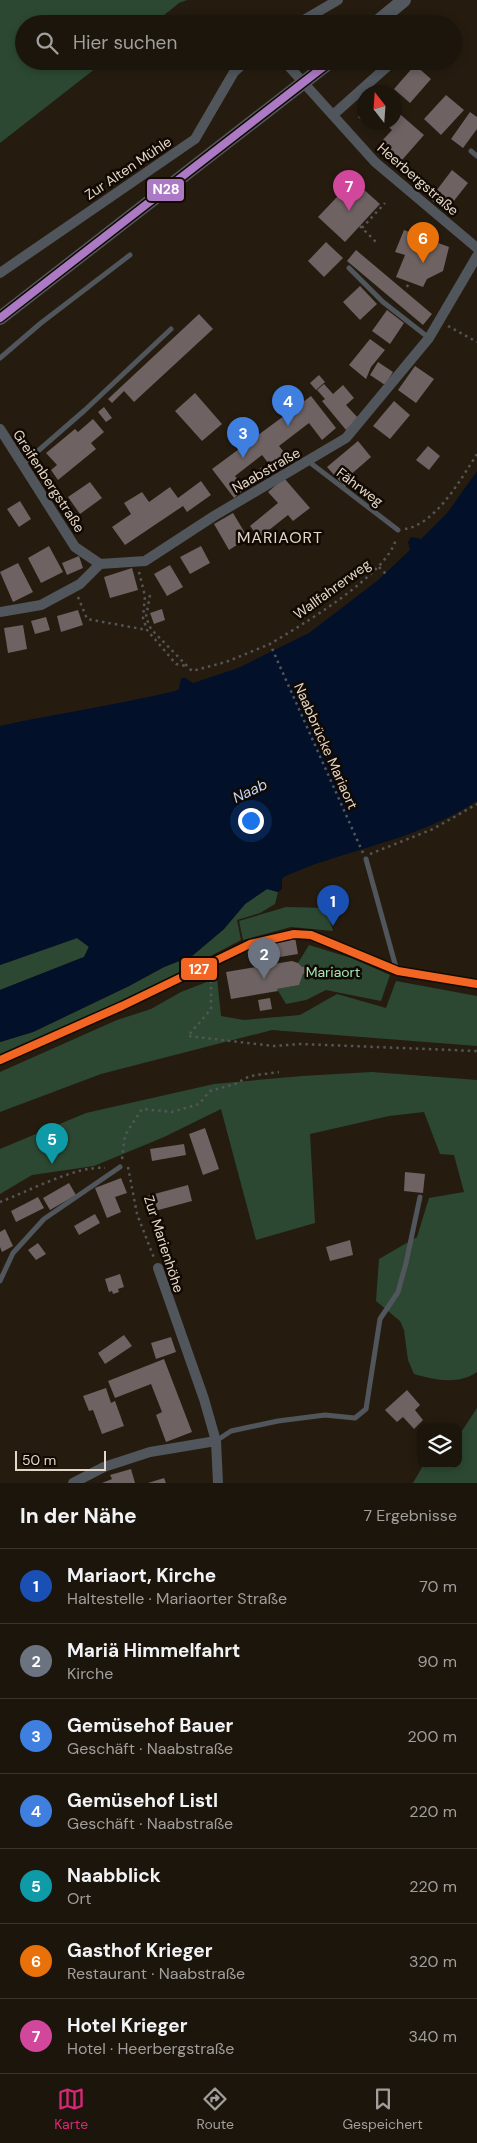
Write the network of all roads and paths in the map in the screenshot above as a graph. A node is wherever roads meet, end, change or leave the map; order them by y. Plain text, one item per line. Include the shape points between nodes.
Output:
1 (338, 0) edge
2 (404, 0) edge
3 (313, 15) edge
4 (386, 15) edge
5 (236, 70) edge
6 (292, 70) edge
7 (320, 70) edge
8 (383, 70) edge
9 (304, 84) junction
10 (333, 115) junction
11 (471, 151) dead end
12 (477, 156) edge
13 (386, 203) dead end
14 (377, 243) dead end
15 (477, 248) edge
16 (130, 254) dead end
17 (477, 256) edge
18 (349, 268) dead end
19 (0, 273) edge
20 (409, 282) dead end
21 (406, 287) dead end
22 (0, 318) edge
23 (439, 320) junction
24 (172, 329) dead end
25 (429, 338) junction
26 (477, 342) edge
27 (0, 358) edge
28 (0, 429) edge
29 (477, 454) edge
30 (308, 461) junction
31 (23, 464) junction
32 (398, 530) junction
33 (136, 562) junction
34 (100, 564) junction
35 (379, 567) junction
36 (386, 574) dead end
37 (74, 588) junction
38 (150, 595) dead end
39 (0, 612) edge
40 (147, 630) junction
41 (270, 644) junction
42 (188, 667) junction
43 (477, 804) edge
44 (362, 851) dead end
45 (366, 859) joint
46 (211, 964) junction
47 (398, 971) junction
48 (477, 984) edge
49 (477, 1051) edge
50 (0, 1060) edge
51 (279, 1072) dead end
52 (118, 1168) junction
53 (420, 1196) dead end
54 (0, 1202) edge
55 (158, 1268) joint
56 (0, 1281) edge
57 (216, 1441) junction
58 (73, 1483) edge
59 (218, 1483) edge

1 - 3 street
2 - 4 main road
5 - 19 street, Zur Alten Mühle via 195,139
6 - 9 street, Heerbergstraße
7 - 9 main road
8 - 10 street
9 - 10 street, Heerbergstraße
9 - 22 main road
10 - 15 street, Heerbergstraße via 375,162
11 - 12 lane
13 - 14 path via 361,227
16 - 27 lane
17 - 23 street, Naabstraße
18 - 25 lane via 383,302
20 - 21 path
23 - 25 street, Naabstraße
23 - 26 path
24 - 31 lane
25 - 30 street, Naabstraße via 346,438
28 - 31 street, Greifenbergstraße
29 - 32 path via 439,508 425,521
30 - 32 lane, Fährweg
30 - 33 street, Naabstraße via 145,561
31 - 34 street, Greifenbergstraße via 76,547
32 - 35 path, Wallfahrerweg via 395,544
33 - 34 street, Naabstraße
33 - 40 path via 145,596 143,618
34 - 37 street
35 - 36 path
35 - 41 path, Wallfahrerweg via 332,604
37 - 39 street via 41,605
37 - 40 path via 87,619
38 - 42 path via 146,617 151,629
40 - 42 path via 176,664
41 - 42 path, Wallfahrerweg via 226,662 192,670
41 - 44 path, Naabbrücke Mariaort
43 - 45 path via 433,829 371,854
45 - 47 lane
46 - 47 street via 250,944 294,934 311,935
46 - 49 path via 212,1009 188,1036 274,1046 300,1044
46 - 50 street
47 - 48 street
51 - 52 path via 250,1076 210,1091 199,1104 172,1112 142,1109 124,1135
52 - 54 path via 82,1170
52 - 55 path, Zur Marienhöhe via 128,1166 137,1214
52 - 56 lane via 44,1220 13,1253
53 - 57 lane via 398,1292 380,1319 366,1409 355,1418 325,1415 231,1431
55 - 57 street, Zur Marienhöhe
57 - 58 street via 150,1452 104,1467
57 - 59 street, Zur Marienhöhe

